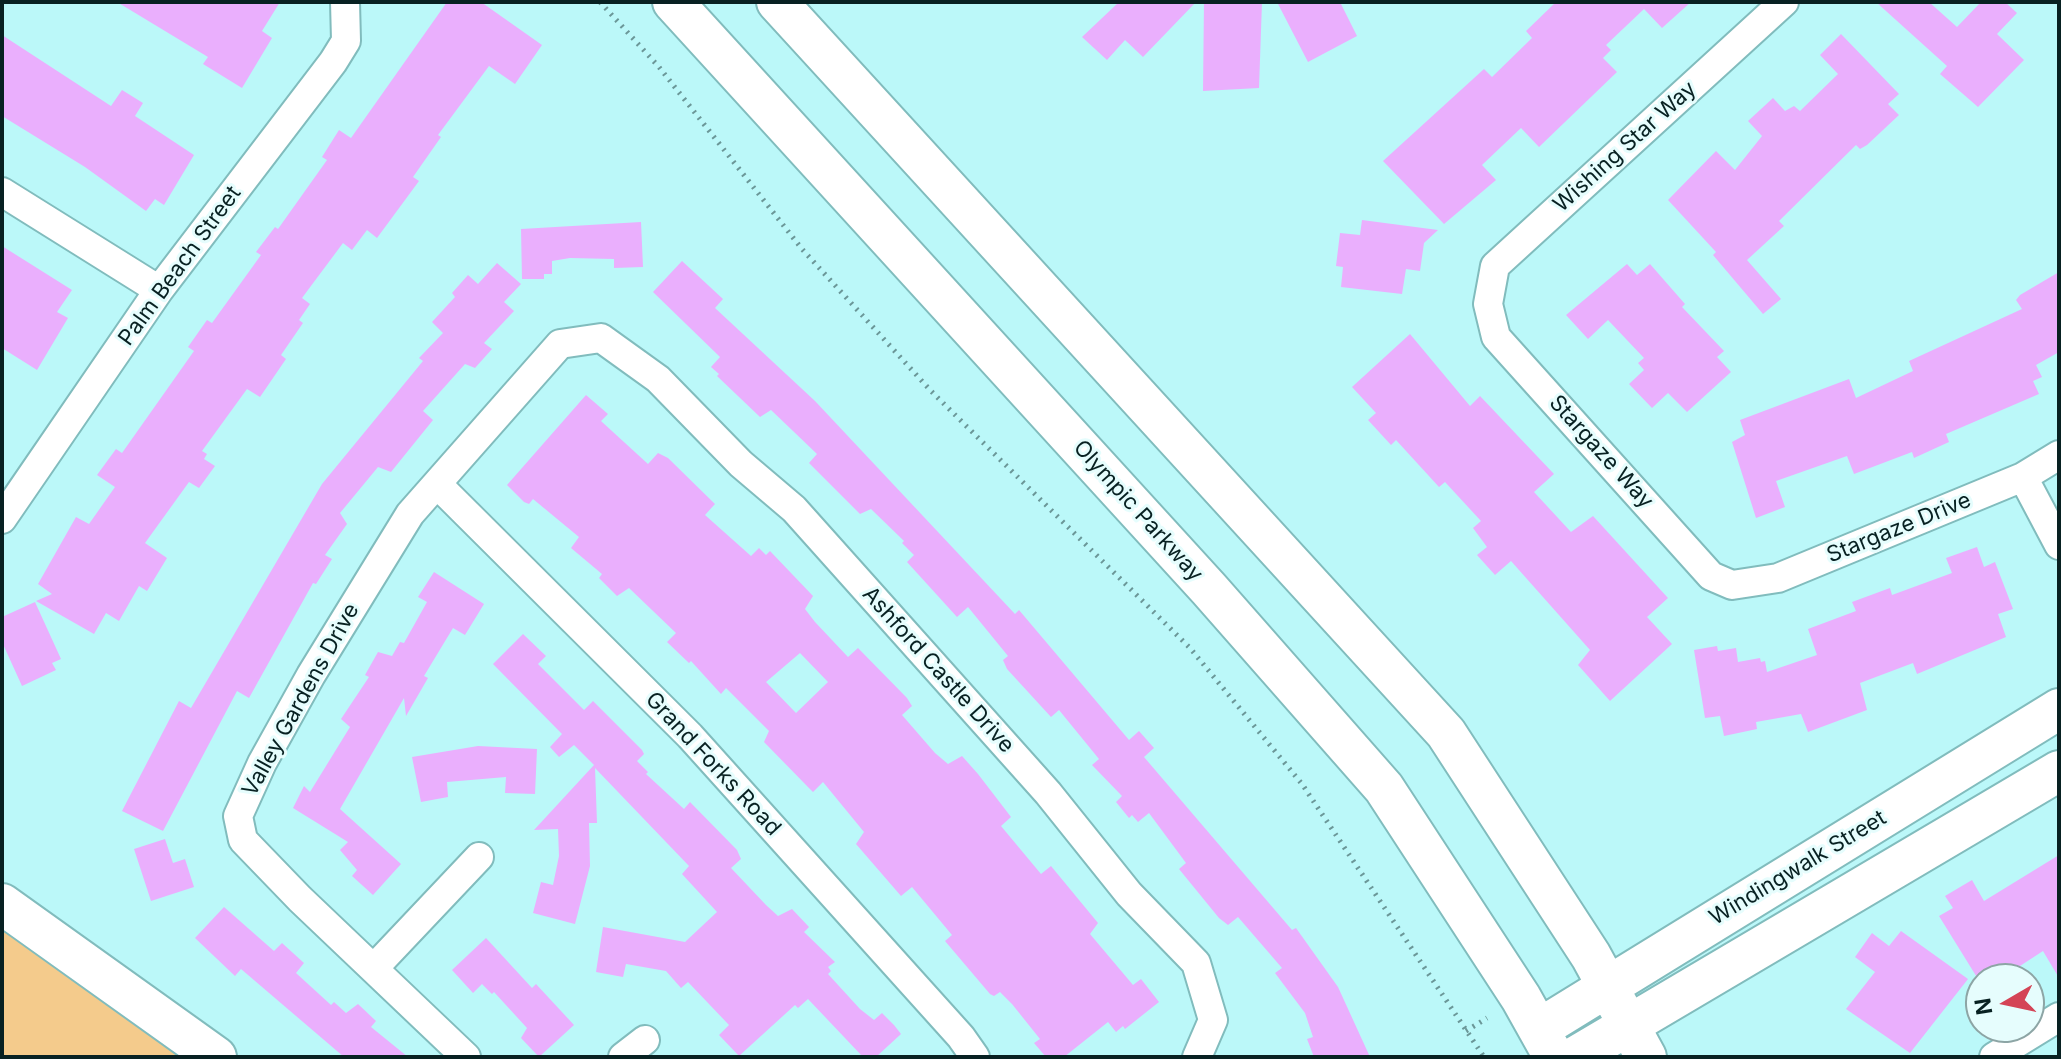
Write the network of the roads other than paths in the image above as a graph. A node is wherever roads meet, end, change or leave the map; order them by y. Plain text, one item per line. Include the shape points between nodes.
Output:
1 (673, 2) edge
2 (777, 2) edge
3 (1784, 2) edge
4 (346, 7) edge
5 (2, 192) edge
6 (159, 290) junction
7 (1488, 304) joint
8 (585, 340) joint
9 (2059, 455) edge
10 (2023, 477) junction
11 (437, 484) junction
12 (2, 519) edge
13 (2059, 545) edge
14 (1732, 585) joint
15 (2059, 709) edge
16 (2059, 771) edge
17 (479, 857) dead end
18 (2, 904) edge
19 (374, 968) junction
20 (1609, 987) junction
21 (2059, 1017) edge
22 (1637, 1040) edge
23 (1547, 1043) edge
24 (216, 1057) edge
25 (466, 1057) edge
26 (975, 1057) edge
27 (1197, 1057) edge
28 (1575, 1057) edge
29 (1994, 1057) edge

1 - 23 main road, Olympic Parkway via 1384,788
2 - 20 main road via 1446,733
3 - 7 street, Wishing Star Way via 1495,266
4 - 6 street, Palm Beach Street via 346,41 333,62
5 - 6 street
6 - 12 street, Palm Beach Street
7 - 14 street, Stargaze Way via 1496,337 1711,576
8 - 11 street, Valley Gardens Drive via 560,344
8 - 27 street, Ashford Castle Drive via 601,338 658,379 741,464 794,509 1048,793 1129,894 1196,963 1213,1020
9 - 10 street, Stargaze Drive
10 - 13 street
10 - 14 street, Stargaze Drive via 1778,578
11 - 19 street, Valley Gardens Drive via 392,539 326,649 238,816 243,840
11 - 26 street, Grand Forks Road via 690,736
15 - 20 main road, Windingwalk Street
16 - 22 main road
17 - 19 street
18 - 24 main road
19 - 25 street, Valley Gardens Drive
20 - 22 main road
20 - 23 main road, Windingwalk Street
21 - 29 street
22 - 28 main road

